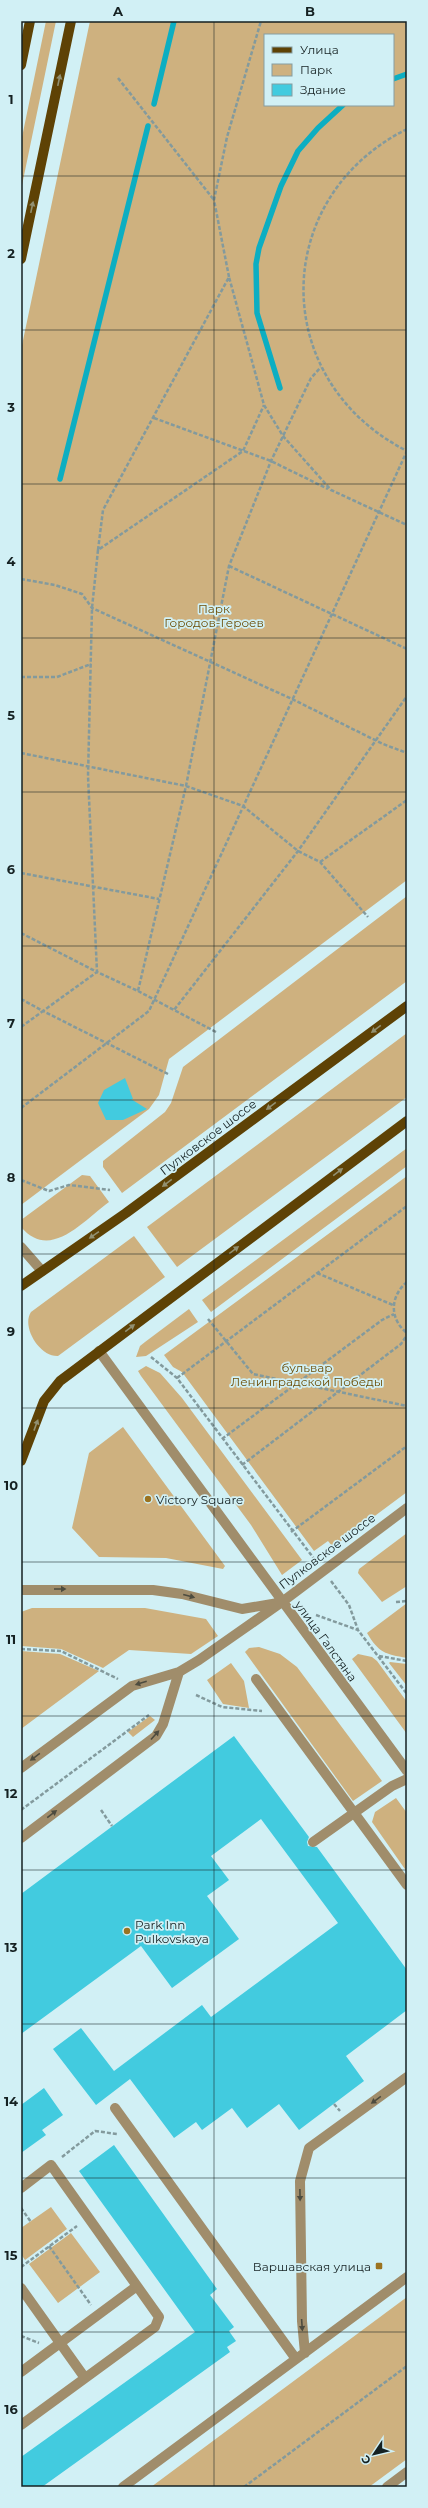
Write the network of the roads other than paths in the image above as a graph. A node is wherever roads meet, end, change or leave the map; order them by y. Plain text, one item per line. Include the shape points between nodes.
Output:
1 (30, 21) edge
2 (71, 21) edge
3 (21, 65) edge
4 (21, 259) edge
5 (407, 1006) edge
6 (407, 1121) edge
7 (21, 1247) edge
8 (42, 1271) junction
9 (21, 1286) edge
10 (99, 1351) junction
11 (21, 1461) edge
12 (407, 1508) edge
13 (21, 1590) edge
14 (282, 1602) junction
15 (179, 1672) junction
16 (256, 1679) dead end
17 (21, 1768) edge
18 (407, 1771) edge
19 (407, 1779) edge
20 (354, 1813) junction
21 (21, 1838) edge
22 (313, 1842) dead end
23 (407, 1885) edge
24 (407, 2077) edge
25 (115, 2108) dead end
26 (21, 2188) edge
27 (407, 2277) edge
28 (137, 2286) junction
29 (21, 2288) edge
30 (60, 2343) junction
31 (305, 2353) junction
32 (296, 2359) junction
33 (21, 2372) edge
34 (86, 2378) junction
35 (21, 2425) edge
36 (407, 2472) edge
37 (123, 2487) edge
38 (387, 2487) edge

1 - 3 main road
4 -> 2 main road
5 -> 8 main road, Пулковское шоссе via 132,1209
10 -> 6 main road
7 - 8 street
8 - 9 main road, Пулковское шоссе
11 -> 10 main road via 44,1401 51,1390
10 - 14 street, Пулковское шоссе
12 - 14 street, Пулковское шоссе
13 -> 14 street, улица Галстяна via 153,1590 182,1594 242,1609
14 - 15 street
14 - 18 street, улица Галстяна
15 -> 17 street via 132,1686
21 -> 15 street via 156,1736 163,1724
16 - 20 street
19 - 20 street via 392,1786
20 - 22 street
20 - 23 street
24 -> 31 street via 309,2148 300,2181 302,2321
25 - 32 street
26 - 28 street via 51,2166
27 - 31 street
28 - 30 street
28 - 34 street via 158,2317 155,2327
29 - 30 street
30 - 33 street
30 - 34 street
31 - 32 street
32 - 37 street
34 - 35 street
36 - 38 street

